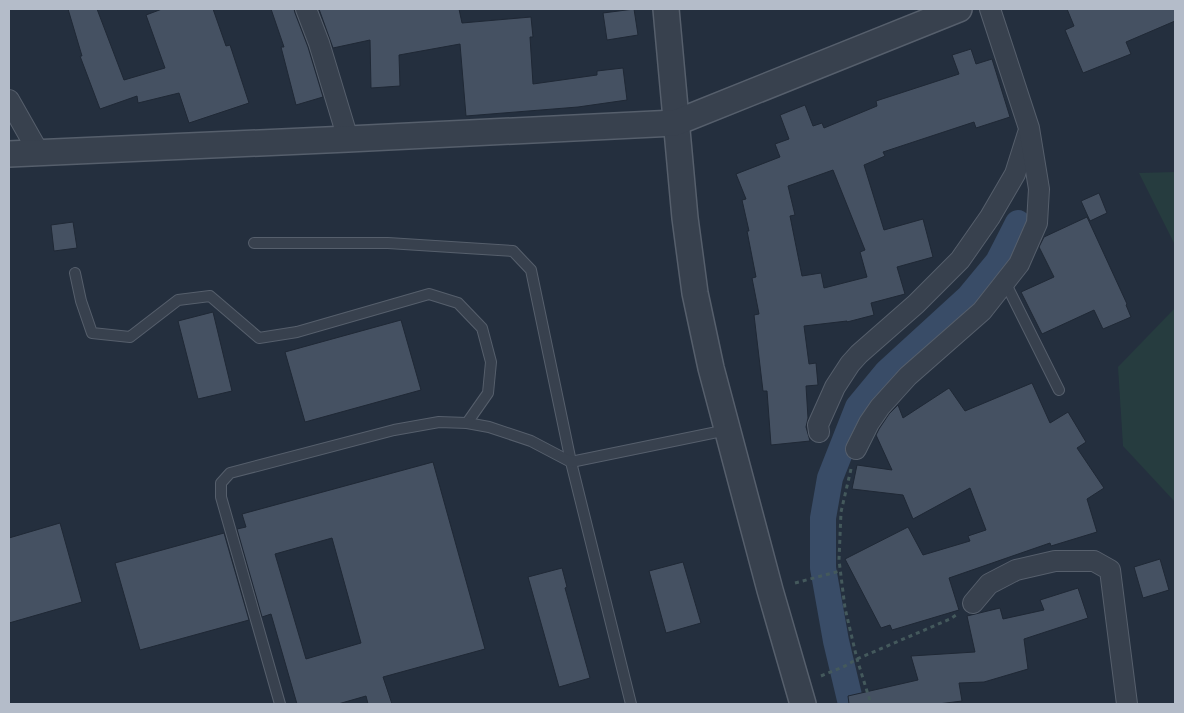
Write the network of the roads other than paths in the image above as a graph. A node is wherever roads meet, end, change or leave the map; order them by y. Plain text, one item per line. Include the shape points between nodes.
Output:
1 (306, 9) edge
2 (666, 9) edge
3 (959, 9) edge
4 (990, 9) edge
5 (9, 100) edge
6 (675, 123) junction
7 (1029, 128) junction
8 (348, 139) junction
9 (39, 153) junction
10 (9, 154) edge
11 (254, 243) dead end
12 (76, 273) dead end
13 (1004, 282) junction
14 (1059, 390) dead end
15 (467, 423) junction
16 (727, 430) junction
17 (819, 432) dead end
18 (856, 449) road end
19 (571, 462) junction
20 (974, 604) road end
21 (280, 704) edge
22 (631, 704) edge
23 (803, 704) edge
24 (1127, 704) edge

1 - 8 street
2 - 6 street
3 - 6 street
4 - 7 street
5 - 9 street
6 - 8 street
6 - 16 street via 695,293
7 - 13 street via 1039,189 1037,223 1019,264
7 - 17 street via 1015,174 990,217 960,260 850,364 834,387 818,425
8 - 9 street
9 - 10 street
11 - 19 lane via 388,243 512,252 531,270
12 - 15 lane via 80,301 92,333 130,337 178,300 210,296 259,338 297,332 428,294 458,303 482,328 491,362 488,393
13 - 14 lane
13 - 18 street via 982,311 908,376 880,407
15 - 19 lane via 531,441
15 - 21 lane via 440,422 394,430 230,473 221,483 221,497
16 - 19 lane
16 - 23 street
19 - 22 lane
20 - 24 street via 989,584 1016,570 1055,561 1094,561 1110,570

